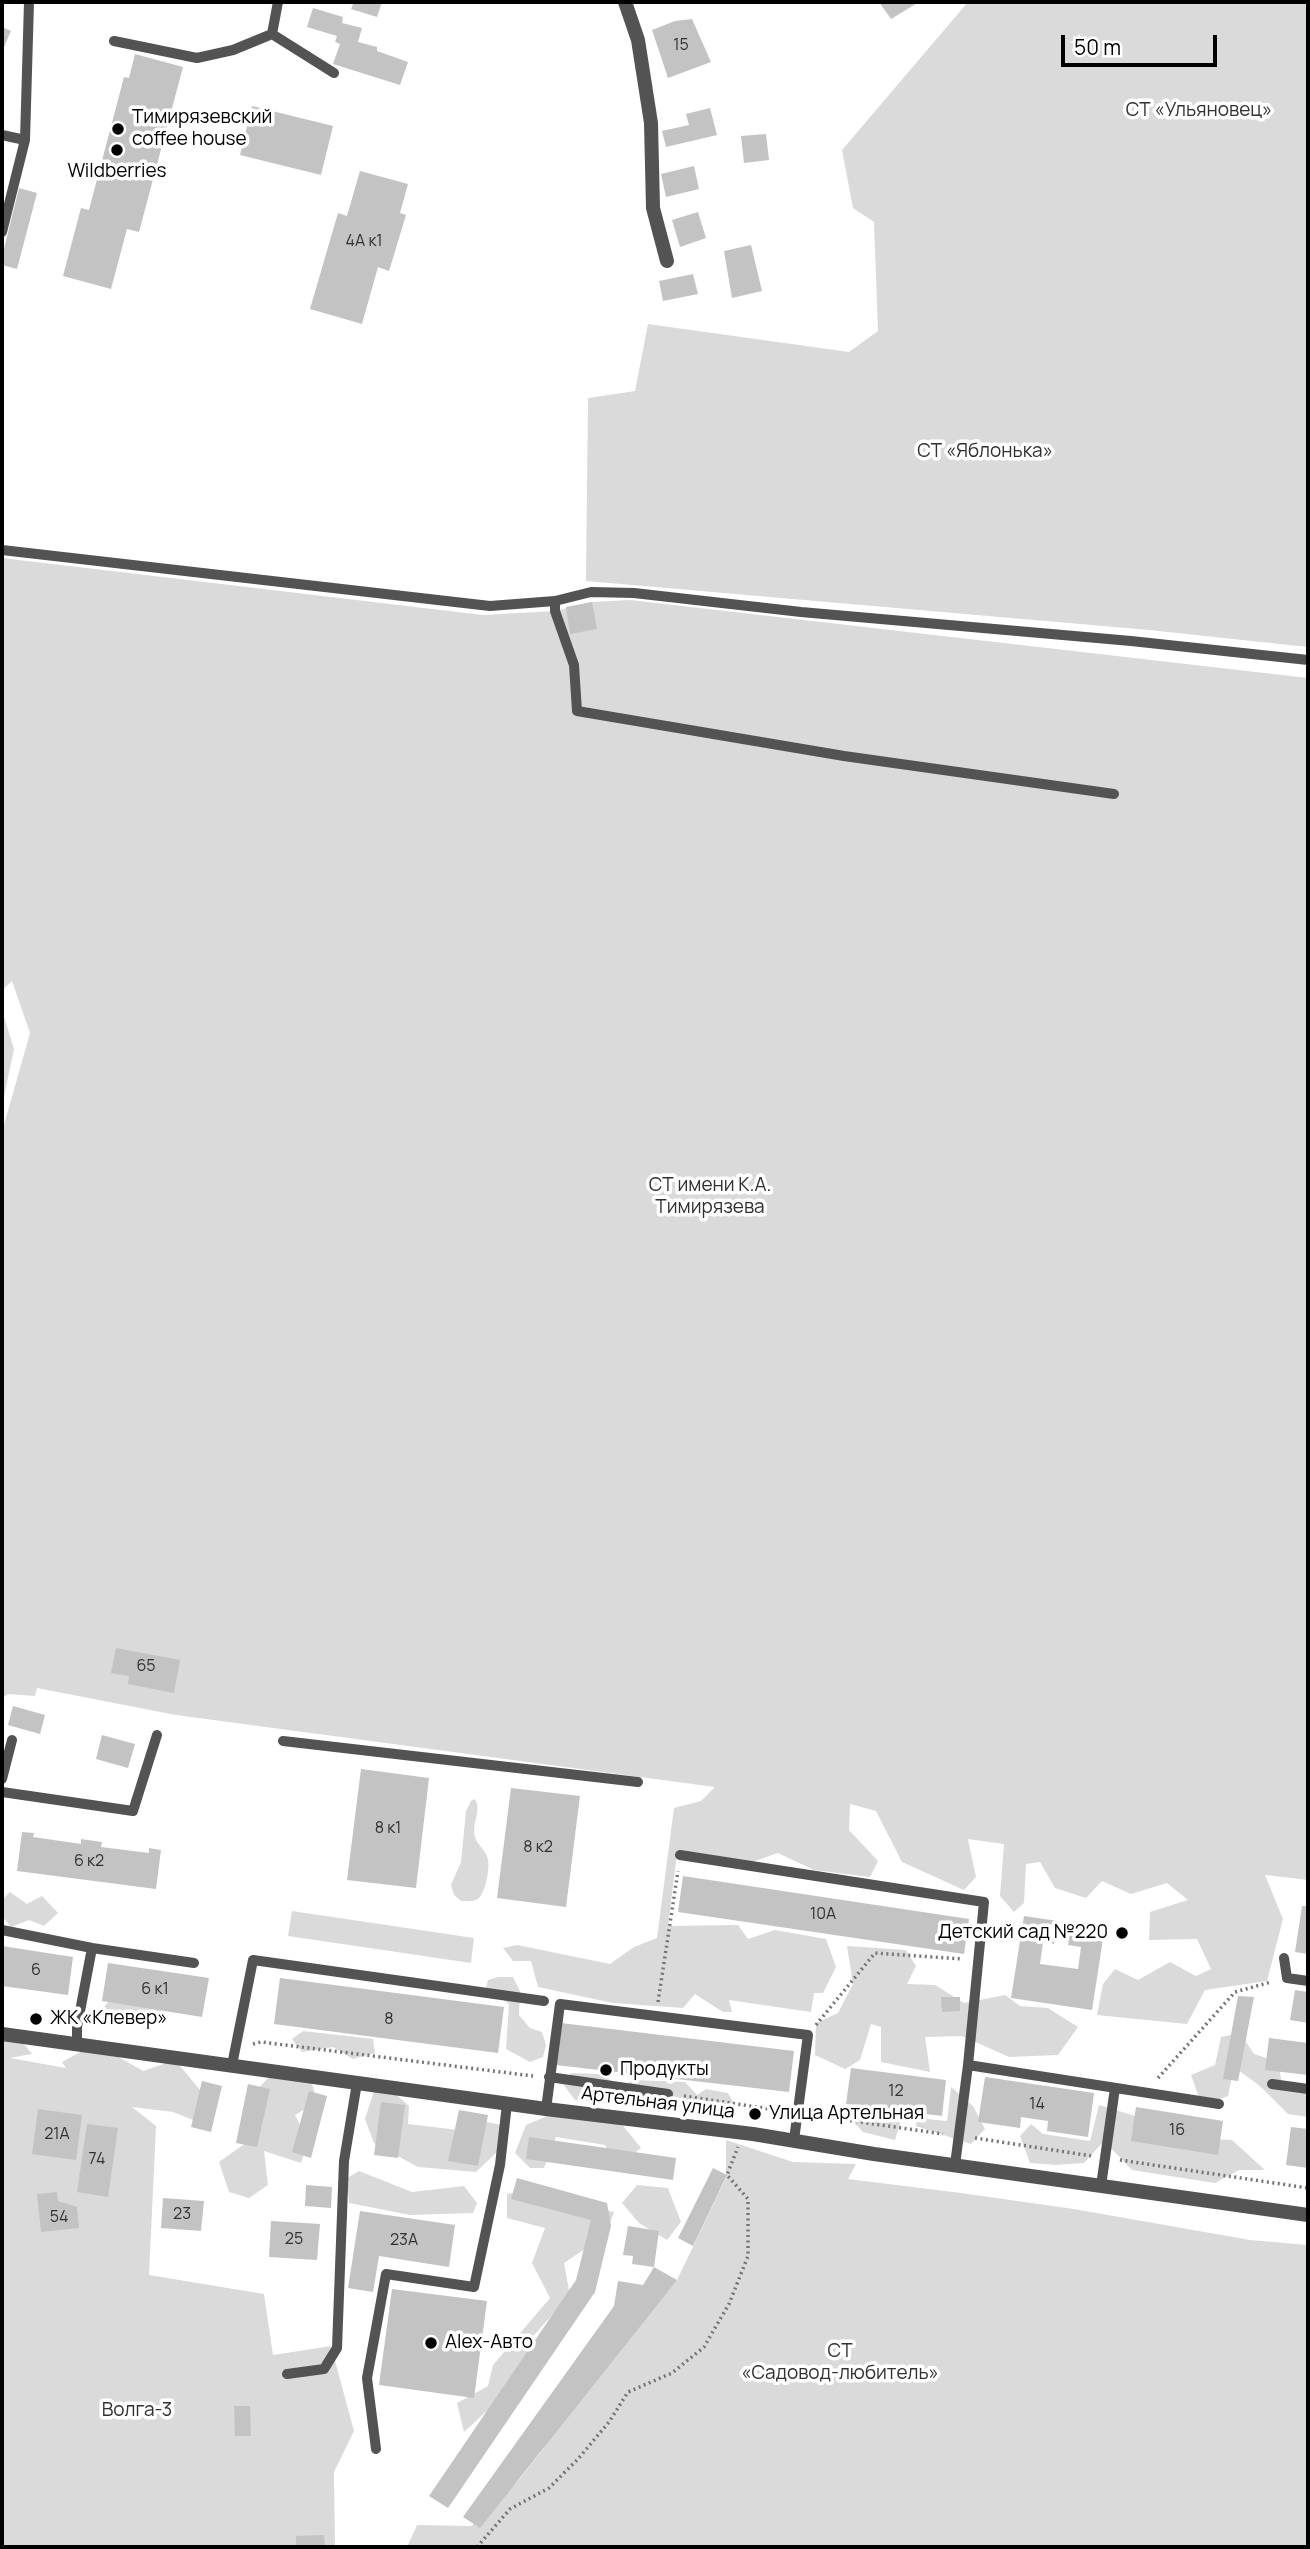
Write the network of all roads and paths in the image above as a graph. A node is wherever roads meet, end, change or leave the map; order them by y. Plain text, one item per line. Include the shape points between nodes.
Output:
1 (29, 2) edge
2 (278, 2) edge
3 (625, 2) edge
4 (272, 34) junction
5 (114, 41) dead end
6 (334, 73) dead end
7 (2, 135) edge
8 (25, 140) junction
9 (2, 232) edge
10 (667, 261) dead end
11 (2, 550) edge
12 (555, 601) junction
13 (1308, 660) edge
14 (1114, 794) dead end
15 (157, 1735) dead end
16 (12, 1740) dead end
17 (283, 1741) dead end
18 (2, 1779) edge
19 (638, 1782) dead end
20 (2, 1792) edge
21 (680, 1855) joint
22 (2, 1930) edge
23 (92, 1948) junction
24 (1284, 1958) dead end
25 (967, 1960) dead end
26 (194, 1963) dead end
27 (1287, 1978) junction
28 (1308, 1981) edge
29 (544, 2001) dead end
30 (656, 2015) junction
31 (2, 2034) edge
32 (808, 2035) junction
33 (77, 2043) junction
34 (237, 2047) junction
35 (232, 2065) junction
36 (968, 2065) junction
37 (516, 2076) dead end
38 (550, 2077) junction
39 (357, 2083) junction
40 (1272, 2084) dead end
41 (1115, 2088) junction
42 (1308, 2089) edge
43 (1145, 2093) junction
44 (668, 2094) joint
45 (507, 2104) junction
46 (1219, 2104) dead end
47 (546, 2109) junction
48 (798, 2113) junction
49 (959, 2136) junction
50 (794, 2140) junction
51 (751, 2148) dead end
52 (1105, 2158) junction
53 (955, 2165) junction
54 (1101, 2186) junction
55 (1308, 2188) edge
56 (1308, 2215) edge
57 (287, 2374) dead end
58 (376, 2449) dead end
59 (477, 2547) edge

1 - 8 lane
2 - 4 lane
3 - 10 street via 640,54 651,123 653,208
4 - 5 lane via 197,58
4 - 6 lane
7 - 8 lane
8 - 9 lane
11 - 12 lane via 490,606
12 - 13 lane via 591,592 634,593
12 - 14 lane via 574,665 577,711 844,756
15 - 20 lane via 133,1811
16 - 18 lane
17 - 19 lane
21 - 30 path
21 - 36 lane via 985,1902
22 - 23 lane
23 - 26 lane
23 - 33 lane
24 - 27 lane
25 - 32 path via 875,1953
27 - 28 lane
27 - 43 path via 1235,1992
29 - 34 lane via 253,1960
30 - 32 lane
30 - 38 lane via 560,2004
31 - 33 street, Артельная улица
32 - 48 lane
33 - 35 street, Артельная улица
34 - 35 lane
34 - 37 path via 261,2042
35 - 39 street, Артельная улица
36 - 41 lane
36 - 49 lane
38 - 44 lane
38 - 47 lane
39 - 45 street, Артельная улица
39 - 57 lane via 344,2161 337,2348 324,2369
40 - 42 lane
41 - 43 lane
41 - 52 lane
43 - 46 lane
44 - 48 path
45 - 47 street, Артельная улица
45 - 58 lane via 500,2165 474,2287 386,2274 367,2378
47 - 50 street, Артельная улица
48 - 49 path
48 - 50 lane
49 - 52 path
49 - 53 lane
50 - 53 street, Артельная улица
51 - 59 path via 737,2147 727,2175 748,2199 748,2256 729,2304 704,2347 672,2373 628,2392 578,2459 549,2488 510,2509
52 - 54 lane
52 - 55 path
53 - 54 street, Артельная улица
54 - 56 street, Артельная улица

